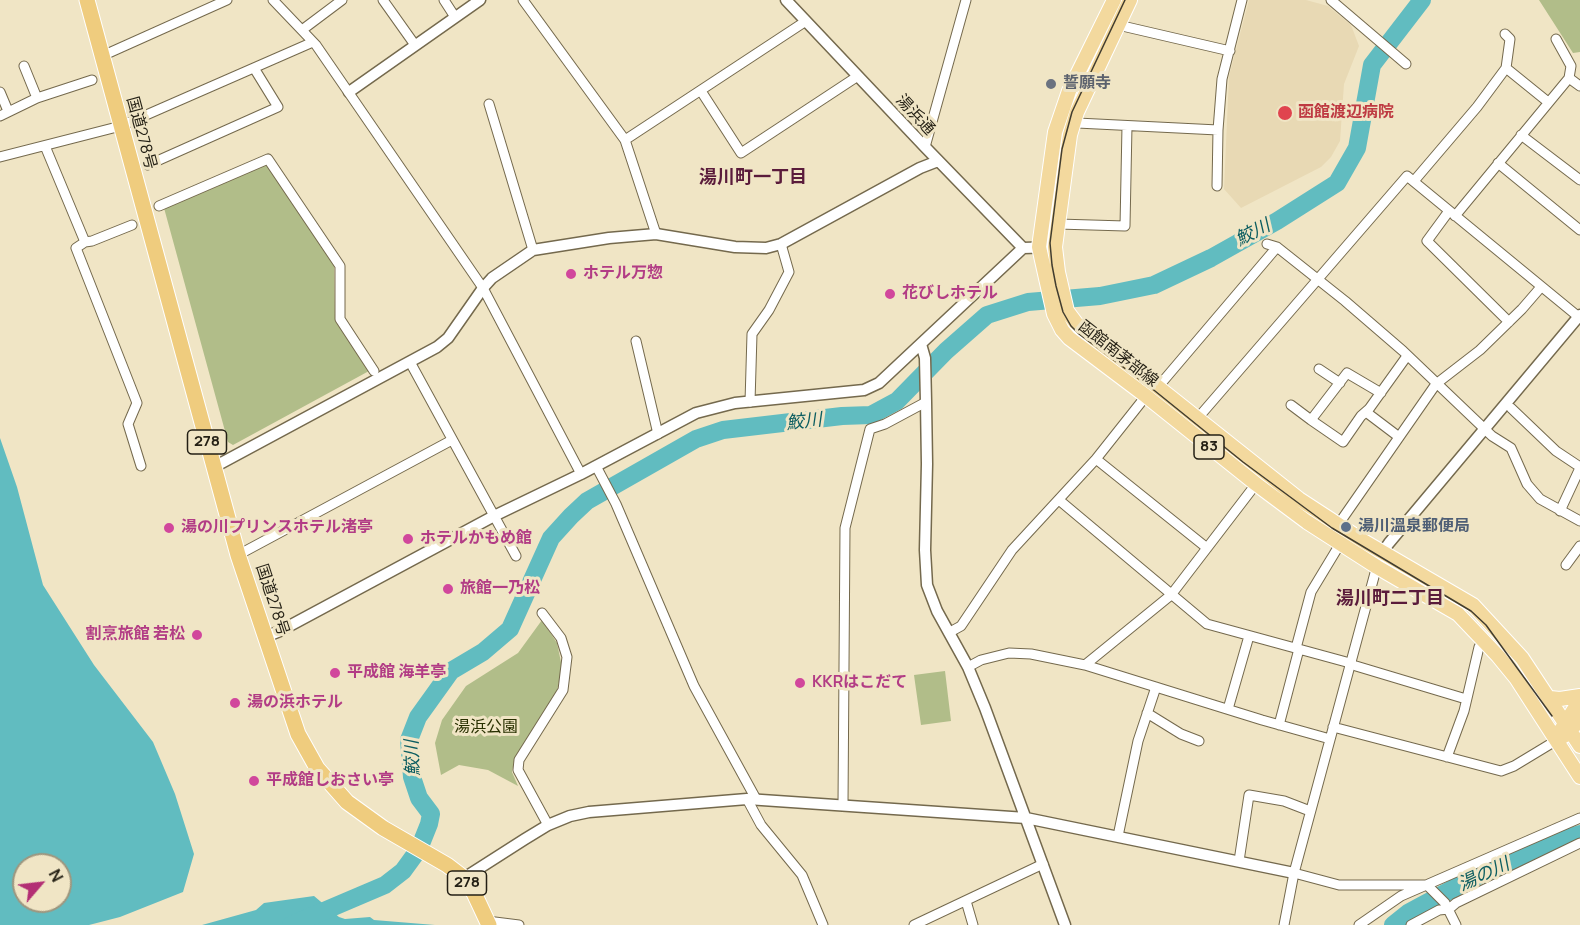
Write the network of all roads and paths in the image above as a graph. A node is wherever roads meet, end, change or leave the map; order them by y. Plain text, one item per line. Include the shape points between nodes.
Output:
1 (87, 0) edge
2 (227, 0) edge
3 (273, 0) edge
4 (342, 0) edge
5 (383, 0) edge
6 (444, 0) edge
7 (480, 0) edge
8 (523, 0) edge
9 (786, 0) edge
10 (966, 0) edge
11 (1114, 0) edge
12 (1130, 0) edge
13 (1242, 0) edge
14 (1331, 0) edge
15 (455, 17) junction
16 (806, 21) junction
17 (1118, 25) junction
18 (302, 30) junction
19 (1505, 34) dead end
20 (1556, 39) dead end
21 (313, 42) junction
22 (415, 45) junction
23 (1230, 51) junction
24 (102, 56) junction
25 (1406, 64) dead end
26 (24, 66) dead end
27 (1506, 68) junction
28 (254, 69) junction
29 (858, 76) junction
30 (1569, 78) junction
31 (92, 80) dead end
32 (1580, 86) edge
33 (701, 91) junction
34 (0, 92) edge
35 (349, 92) junction
36 (38, 98) junction
37 (1548, 102) junction
38 (489, 104) dead end
39 (4, 114) edge
40 (1057, 122) junction
41 (1074, 123) junction
42 (121, 126) junction
43 (1127, 126) junction
44 (1218, 130) junction
45 (1521, 135) junction
46 (625, 140) junction
47 (45, 146) junction
48 (925, 147) junction
49 (0, 157) edge
50 (938, 161) junction
51 (1498, 163) junction
52 (148, 165) dead end
53 (1580, 180) edge
54 (1414, 181) junction
55 (1217, 186) dead end
56 (159, 206) dead end
57 (1452, 213) junction
58 (1058, 224) junction
59 (132, 225) dead end
60 (1580, 230) edge
61 (656, 234) junction
62 (85, 242) junction
63 (781, 244) junction
64 (1267, 244) dead end
65 (1039, 247) junction
66 (1055, 247) junction
67 (1277, 247) junction
68 (1023, 248) junction
69 (532, 250) junction
70 (1318, 280) junction
71 (1054, 287) junction
72 (1541, 287) junction
73 (483, 288) junction
74 (1061, 312) junction
75 (1580, 317) edge
76 (1509, 322) junction
77 (636, 341) dead end
78 (921, 344) junction
79 (1407, 356) junction
80 (410, 362) junction
81 (1319, 369) dead end
82 (374, 371) dead end
83 (1340, 383) junction
84 (1436, 384) junction
85 (1158, 387) junction
86 (1381, 393) junction
87 (1146, 396) junction
88 (750, 402) junction
89 (926, 402) junction
90 (1291, 405) dead end
91 (1511, 408) dead end
92 (1366, 412) junction
93 (1197, 419) junction
94 (1311, 420) junction
95 (1485, 429) junction
96 (658, 434) junction
97 (1399, 436) junction
98 (452, 440) junction
99 (1096, 459) junction
100 (141, 466) dead end
101 (596, 466) junction
102 (214, 467) junction
103 (1580, 467) edge
104 (581, 474) junction
105 (1256, 484) junction
106 (1059, 500) junction
107 (1560, 511) junction
108 (494, 516) junction
109 (1580, 521) edge
110 (1338, 525) junction
111 (1580, 546) edge
112 (1207, 549) junction
113 (1337, 549) dead end
114 (1382, 553) junction
115 (238, 555) junction
116 (516, 556) dead end
117 (1566, 565) dead end
118 (1377, 567) junction
119 (1171, 595) junction
120 (542, 613) dead end
121 (950, 632) junction
122 (1249, 636) junction
123 (264, 637) junction
124 (1484, 640) junction
125 (1298, 649) junction
126 (1085, 665) junction
127 (1353, 665) junction
128 (968, 667) junction
129 (1156, 687) junction
130 (1550, 698) junction
131 (1580, 698) edge
132 (1466, 699) junction
133 (1228, 709) junction
134 (1147, 713) junction
135 (1580, 720) edge
136 (1279, 725) junction
137 (1333, 727) junction
138 (1568, 727) junction
139 (1330, 739) junction
140 (1557, 740) junction
141 (1199, 741) dead end
142 (1580, 746) edge
143 (1447, 757) junction
144 (1580, 777) edge
145 (752, 799) junction
146 (843, 805) junction
147 (1310, 811) junction
148 (1026, 818) junction
149 (1580, 818) edge
150 (548, 825) junction
151 (1118, 836) junction
152 (1580, 843) edge
153 (1239, 861) junction
154 (1042, 864) junction
155 (1294, 873) junction
156 (464, 878) junction
157 (1429, 887) junction
158 (966, 901) junction
159 (1447, 906) junction
160 (488, 923) edge
161 (519, 925) edge
162 (823, 925) edge
163 (914, 925) edge
164 (973, 925) edge
165 (1065, 925) edge
166 (1284, 925) edge
167 (1359, 925) edge
168 (1411, 925) edge
169 (1456, 925) edge

1 - 24 highway, 国道278号 / 278
2 - 24 street
3 - 18 street
4 - 18 street
5 - 22 street
6 - 15 street
7 - 15 street
8 - 46 street
9 - 16 street, 湯浜通
10 - 48 street
11 - 40 main road, 函館南茅部線 / 83
12 - 17 main road, 函館南茅部線 / 83
13 - 23 street
14 - 25 street
15 - 22 street
16 - 29 street, 湯浜通
16 - 33 street
17 - 23 street
17 - 41 main road, 函館南茅部線 / 83
18 - 21 street
19 - 27 street via 1510,39
20 - 30 street via 1571,66
21 - 28 street
21 - 35 street
22 - 35 street
23 - 44 street via 1222,79
24 - 42 highway, 国道278号 / 278
26 - 36 street
27 - 37 street
27 - 54 street
28 - 42 street
28 - 52 street via 278,107
29 - 33 street via 741,153
29 - 48 street, 湯浜通
30 - 32 street
30 - 37 street
31 - 36 street
33 - 46 street
34 - 39 street
35 - 73 street
36 - 39 street
37 - 45 street
38 - 69 street
40 - 41 street
40 - 65 main road, 函館南茅部線 / 83
41 - 43 street
41 - 58 main road, 函館南茅部線 / 83
42 - 47 street
42 - 102 highway, 国道278号 / 278
43 - 44 street
43 - 58 street via 1125,226
44 - 55 street
45 - 51 street
45 - 53 street
46 - 61 street
47 - 49 street
47 - 62 street
48 - 50 street, 湯浜通
50 - 63 street
50 - 68 street, 湯浜通
51 - 57 street
51 - 60 street
54 - 57 street
54 - 70 street via 1407,176
56 - 82 street via 268,159 340,266 340,319
57 - 72 street
57 - 76 street via 1427,241
58 - 66 main road, 函館南茅部線 / 83
59 - 62 street
61 - 63 street via 750,249
61 - 69 street
62 - 100 street via 76,248 137,403 128,424
63 - 88 street via 789,272 752,334
64 - 67 street
65 - 66 street
65 - 68 street
65 - 71 main road, 函館南茅部線 / 83
66 - 71 main road, 函館南茅部線 / 83
67 - 70 street
67 - 85 street
68 - 78 street
69 - 73 street
70 - 79 street
70 - 93 street
71 - 74 main road, 函館南茅部線 / 83
72 - 75 street
72 - 76 street
73 - 80 street via 448,338
73 - 104 street
74 - 85 main road, 函館南茅部線 / 83
74 - 87 main road, 函館南茅部線 / 83 via 1062,330 1069,338
75 - 95 street
76 - 84 street
77 - 96 street
78 - 88 street via 879,383 864,390
78 - 89 street
79 - 84 street
79 - 86 street
80 - 98 street
80 - 102 street
81 - 83 street
83 - 86 street via 1347,374
83 - 94 street
84 - 95 street
84 - 97 street
85 - 93 main road, 函館南茅部線 / 83
86 - 92 street
87 - 99 street
87 - 105 main road, 函館南茅部線 / 83
88 - 96 street via 707,409
89 - 121 street via 927,585
89 - 146 street via 870,429 845,528
90 - 94 street
91 - 103 street via 1556,451
92 - 94 street via 1343,442
92 - 97 street
93 - 110 main road, 函館南茅部線 / 83
95 - 107 street via 1514,452 1527,484 1540,500
95 - 114 street
96 - 101 street
97 - 110 street
98 - 108 street
98 - 115 street
99 - 106 street
99 - 112 street
101 - 104 street
101 - 145 street via 615,501 694,686
102 - 115 highway, 国道278号 / 278
103 - 107 street
104 - 108 street
105 - 112 street
105 - 118 main road, 函館南茅部線 / 83
106 - 119 street
106 - 121 street via 1012,550 961,626
107 - 109 street
108 - 116 street
108 - 123 street
110 - 114 main road, 函館南茅部線 / 83
111 - 117 street
112 - 119 street
113 - 125 street via 1311,592
114 - 118 street
114 - 130 main road, 83 via 1473,606 1522,658
115 - 123 highway, 国道278号 / 278
118 - 124 main road, 83 via 1458,614
118 - 127 street
119 - 122 street via 1207,624
119 - 126 street
120 - 150 street via 561,638 567,657 563,690 519,760 518,770
121 - 128 street
122 - 125 street
122 - 133 street
123 - 156 highway, 国道278号 / 278 via 298,734 317,768 347,802
124 - 132 street
124 - 140 main road, 83 via 1516,678
125 - 127 street
125 - 136 street
126 - 128 street via 1010,653
126 - 129 street
127 - 132 street
127 - 137 street
128 - 148 street
129 - 133 street
129 - 134 street
130 - 131 main road
130 - 138 main road, 83
131 - 138 main road
132 - 143 street
133 - 136 street
134 - 141 street
134 - 151 street
135 - 138 main road
136 - 139 street
137 - 139 street
137 - 143 street
138 - 140 main road
138 - 142 main road, 83
139 - 147 street
140 - 143 street via 1501,771
140 - 144 main road, 83
145 - 146 street
145 - 150 street via 589,812
145 - 162 street via 761,825 802,875
146 - 148 street
147 - 153 street via 1284,801 1249,795
147 - 155 street
148 - 151 street
148 - 154 street
149 - 157 street
150 - 156 street
151 - 153 street
152 - 159 street
153 - 155 street
154 - 158 street
154 - 165 street
155 - 157 street via 1340,885
155 - 166 street
156 - 160 highway, 国道278号 / 278
157 - 159 street
157 - 167 street via 1401,896
158 - 163 street
158 - 164 street
159 - 168 street
159 - 169 street
160 - 161 street

